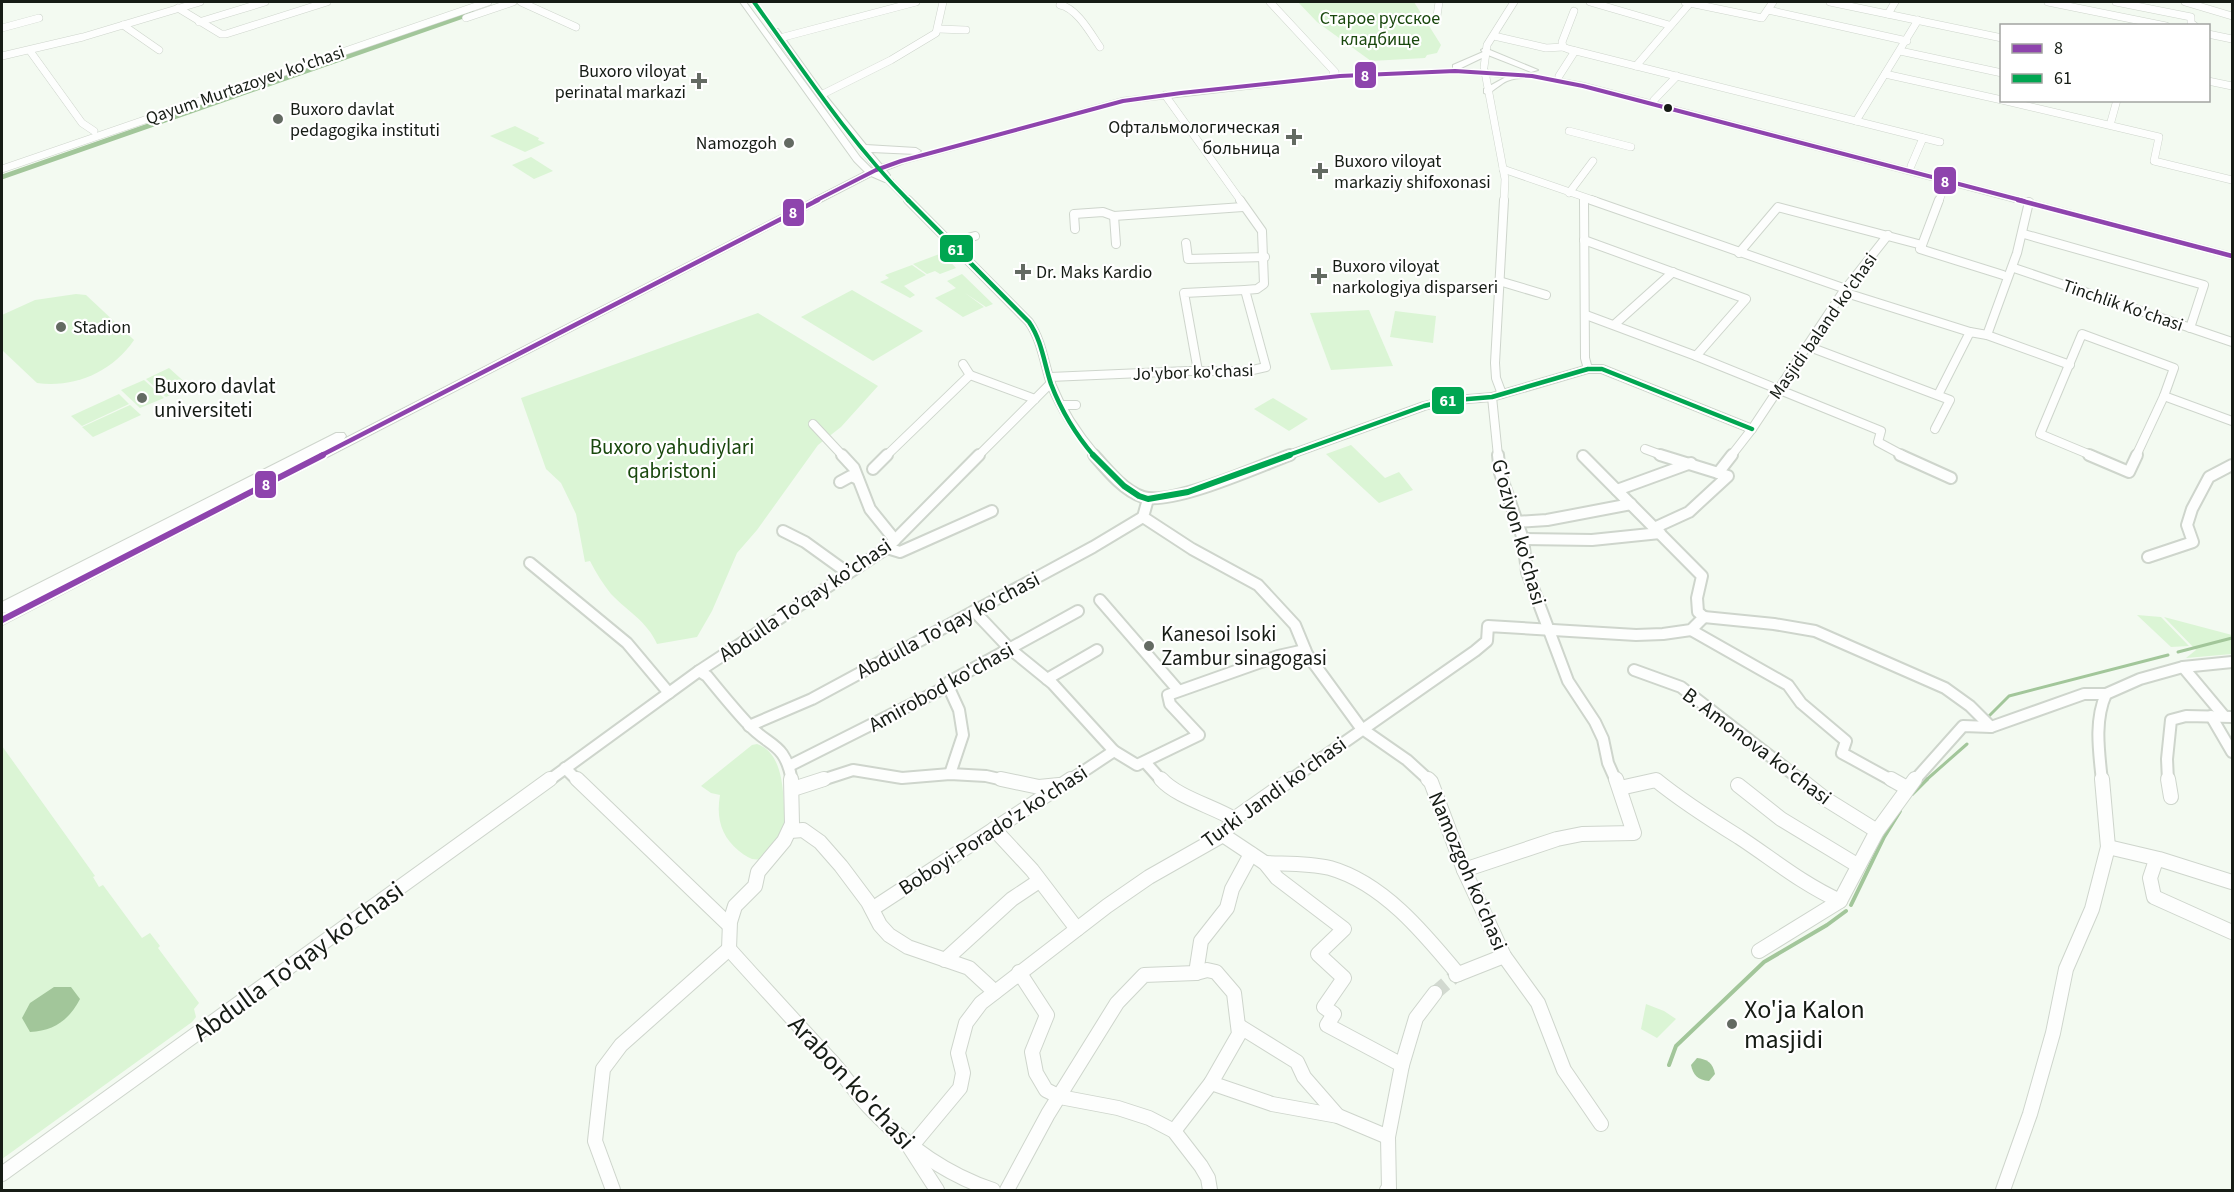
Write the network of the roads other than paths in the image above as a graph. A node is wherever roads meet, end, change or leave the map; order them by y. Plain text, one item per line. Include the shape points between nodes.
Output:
1 (200, 2) edge
2 (265, 2) edge
3 (327, 2) edge
4 (488, 2) edge
5 (513, 2) edge
6 (520, 2) edge
7 (743, 2) edge
8 (754, 2) edge
9 (916, 2) edge
10 (943, 2) edge
11 (1062, 2) edge
12 (1270, 2) edge
13 (1276, 2) edge
14 (1439, 2) edge
15 (1514, 2) edge
16 (1590, 2) edge
17 (1689, 2) edge
18 (1773, 2) edge
19 (1830, 2) edge
20 (1895, 2) edge
21 (2048, 2) edge
22 (2116, 2) edge
23 (2185, 2) edge
24 (465, 4) edge
25 (2212, 5) edge
26 (178, 8) junction
27 (1768, 10) junction
28 (1574, 11) dead end
29 (1888, 14) junction
30 (2232, 15) edge
31 (1437, 16) dead end
32 (39, 18) dead end
33 (466, 18) dead end
34 (1918, 20) junction
35 (199, 22) junction
36 (2156, 24) edge
37 (2192, 24) edge
38 (123, 25) junction
39 (1670, 25) junction
40 (576, 27) dead end
41 (2, 28) edge
42 (938, 29) junction
43 (966, 30) dead end
44 (766, 35) junction
45 (2210, 35) edge
46 (1494, 36) junction
47 (779, 37) junction
48 (2000, 38) edge
49 (2232, 39) edge
50 (1906, 40) junction
51 (1100, 47) dead end
52 (1563, 47) junction
53 (159, 50) dead end
54 (30, 51) junction
55 (1575, 51) junction
56 (1900, 51) junction
57 (1485, 52) junction
58 (2, 56) edge
59 (1636, 66) junction
60 (1455, 69) junction
61 (1484, 69) junction
62 (1336, 72) junction
63 (1542, 73) junction
64 (2000, 73) edge
65 (1885, 74) junction
66 (1532, 76) junction
67 (1559, 76) junction
68 (1677, 76) junction
69 (2210, 81) edge
70 (2232, 86) edge
71 (1486, 88) junction
72 (821, 95) junction
73 (1165, 95) junction
74 (1654, 100) junction
75 (2000, 100) edge
76 (2011, 102) edge
77 (2116, 102) edge
78 (1856, 121) junction
79 (2110, 125) junction
80 (94, 131) junction
81 (1569, 131) dead end
82 (1923, 138) junction
83 (1940, 142) dead end
84 (58, 146) junction
85 (861, 147) junction
86 (1631, 147) dead end
87 (916, 151) junction
88 (34, 154) junction
89 (1593, 161) dead end
90 (2, 163) edge
91 (1911, 166) junction
92 (873, 168) junction
93 (2, 169) edge
94 (1503, 169) junction
95 (888, 180) joint
96 (1947, 180) junction
97 (2232, 180) edge
98 (1569, 193) junction
99 (1584, 199) junction
100 (2029, 202) junction
101 (1243, 207) junction
102 (1114, 216) junction
103 (1075, 229) dead end
104 (2024, 234) junction
105 (1888, 235) junction
106 (975, 236) dead end
107 (1584, 240) junction
108 (950, 243) junction
109 (1186, 243) dead end
110 (1116, 244) dead end
111 (1922, 245) junction
112 (2232, 249) edge
113 (1739, 253) junction
114 (2232, 256) edge
115 (1265, 257) junction
116 (2014, 268) junction
117 (1673, 273) junction
118 (2003, 275) dead end
119 (1499, 280) junction
120 (1245, 290) junction
121 (1845, 291) junction
122 (1546, 295) dead end
123 (1586, 315) junction
124 (1615, 324) junction
125 (2190, 328) junction
126 (1970, 332) junction
127 (1987, 334) junction
128 (2232, 342) edge
129 (1807, 346) junction
130 (1696, 356) junction
131 (963, 364) dead end
132 (2070, 364) junction
133 (1588, 369) junction
134 (1198, 371) junction
135 (970, 375) junction
136 (1051, 380) junction
137 (1778, 390) junction
138 (1497, 395) junction
139 (1938, 395) junction
140 (2164, 396) junction
141 (1035, 399) junction
142 (1062, 405) junction
143 (1076, 405) dead end
144 (2232, 421) edge
145 (813, 424) dead end
146 (1752, 429) junction
147 (1935, 429) dead end
148 (1645, 449) dead end
149 (1583, 456) dead end
150 (1691, 463) junction
151 (2232, 465) edge
152 (873, 469) dead end
153 (1718, 473) junction
154 (1951, 478) dead end
155 (858, 479) junction
156 (840, 482) dead end
157 (1617, 490) junction
158 (1149, 499) junction
159 (1631, 504) junction
160 (992, 511) dead end
161 (1143, 517) junction
162 (1516, 522) junction
163 (1657, 530) junction
164 (783, 531) dead end
165 (1523, 539) junction
166 (891, 544) junction
167 (2148, 557) dead end
168 (531, 563) dead end
169 (848, 573) junction
170 (1100, 600) dead end
171 (2, 608) edge
172 (974, 611) junction
173 (1078, 611) dead end
174 (1704, 617) junction
175 (2, 620) edge
176 (1549, 630) junction
177 (1691, 630) junction
178 (1009, 648) junction
179 (1096, 650) dead end
180 (1305, 650) junction
181 (2232, 662) edge
182 (2183, 667) junction
183 (1634, 670) dead end
184 (699, 671) junction
185 (1047, 679) junction
186 (948, 686) junction
187 (1178, 690) junction
188 (669, 693) junction
189 (2106, 694) junction
190 (2211, 716) junction
191 (2228, 716) edge
192 (749, 726) junction
193 (1991, 727) junction
194 (1361, 728) junction
195 (594, 747) joint
196 (1114, 751) junction
197 (2232, 752) edge
198 (1145, 762) junction
199 (789, 766) junction
200 (565, 768) junction
201 (950, 774) junction
202 (1059, 785) junction
203 (1738, 785) dead end
204 (1620, 788) junction
205 (1907, 788) junction
206 (794, 789) junction
207 (2171, 797) dead end
208 (1234, 819) junction
209 (994, 829) junction
210 (790, 831) junction
211 (1877, 831) junction
212 (1223, 835) junction
213 (2108, 848) junction
214 (1251, 854) junction
215 (2156, 860) junction
216 (1265, 863) junction
217 (1857, 865) junction
218 (1464, 870) junction
219 (1039, 881) junction
220 (2232, 882) edge
221 (1840, 901) junction
222 (872, 909) junction
223 (729, 925) junction
224 (1077, 929) junction
225 (2232, 932) edge
226 (729, 950) junction
227 (1759, 951) dead end
228 (1504, 956) junction
229 (945, 960) junction
230 (1019, 972) junction
231 (1196, 973) junction
232 (995, 992) junction
233 (1435, 993) tunnel mouth
234 (1239, 1026) junction
235 (1402, 1065) junction
236 (1211, 1083) junction
237 (1059, 1097) junction
238 (1338, 1116) junction
239 (1601, 1124) dead end
240 (1174, 1131) junction
241 (1388, 1137) junction
242 (910, 1148) junction
243 (2, 1174) edge
244 (613, 1191) edge
245 (937, 1191) edge
246 (993, 1191) edge
247 (1007, 1191) edge
248 (1210, 1191) edge
249 (1387, 1191) edge
250 (2003, 1191) edge

1 - 26 street
2 - 35 street
3 - 35 street via 226,34
4 - 24 street, Qayum Murtazoyev ko'chasi
5 - 33 street
6 - 40 street
7 - 44 main road
8 - 47 main road
9 - 47 street
10 - 42 street
11 - 51 street via 1060,5 1083,23
12 - 62 street
13 - 62 street
14 - 31 street
15 - 46 street
16 - 39 street
17 - 27 street via 1762,18
17 - 39 street
18 - 27 street
19 - 29 street
20 - 29 street
21 - 36 street
22 - 37 street via 2191,17
23 - 25 street
24 - 80 street, Qayum Murtazoyev ko'chasi
24 - 84 street, Qayum Murtazoyev ko'chasi
25 - 30 street
26 - 35 street
26 - 38 street
27 - 50 street
28 - 52 street
29 - 34 street
32 - 41 street
34 - 48 street
34 - 50 street
38 - 53 street
38 - 54 street
39 - 59 street
42 - 43 street
42 - 72 street via 891,60
44 - 47 main road
44 - 92 main road
45 - 49 street
46 - 52 street via 1546,48
46 - 57 street
47 - 72 main road
50 - 56 street
52 - 55 street
54 - 58 street
54 - 80 street via 82,123
55 - 59 street
55 - 67 street
56 - 64 street
56 - 65 street
57 - 60 main road
57 - 61 street
57 - 63 main road
59 - 68 street
60 - 61 main road
60 - 62 main road
60 - 71 main road
60 - 73 main road via 1340,76
61 - 63 main road
61 - 66 main road
61 - 71 street
62 - 87 main road via 1124,96
63 - 67 main road
65 - 75 street
65 - 78 street
66 - 71 main road via 1503,80
66 - 96 main road
67 - 74 main road
68 - 74 street
68 - 78 street
69 - 70 street
71 - 94 street
72 - 85 main road
73 - 92 main road via 1112,104
73 - 101 street
74 - 91 main road
76 - 79 street
77 - 79 street
78 - 82 street
79 - 97 street via 2159,137 2154,161
80 - 84 street, Qayum Murtazoyev ko'chasi
81 - 86 street
82 - 83 street
82 - 91 street
84 - 88 street, Qayum Murtazoyev ko'chasi
85 - 87 main road
85 - 92 main road
87 - 92 main road
88 - 90 street, Qayum Murtazoyev ko'chasi
88 - 93 street, Qayum Murtazoyev ko'chasi
89 - 98 street
91 - 112 main road
92 - 95 main road
92 - 171 main road
92 - 175 main road
94 - 98 street
94 - 119 street
95 - 108 street
96 - 100 main road
96 - 111 street
98 - 99 street
99 - 107 street
99 - 113 street
100 - 104 street
100 - 114 main road
101 - 102 street
101 - 115 street via 1262,231
102 - 103 street via 1103,212 1074,214
102 - 110 street
104 - 116 street
104 - 125 street via 2204,285
105 - 111 street, Masjidi baland ko'chasi
105 - 113 street via 1778,207
105 - 121 street, Masjidi baland ko'chasi
106 - 108 street
107 - 117 street
107 - 123 street
108 - 136 street via 1034,328
109 - 115 street via 1188,259
111 - 118 street, Masjidi baland ko'chasi via 1920,249
113 - 121 street
115 - 120 street via 1264,284
116 - 125 street, Tinchlik Ko'chasi
116 - 127 street
117 - 124 street
117 - 130 street via 1746,299
119 - 122 street
119 - 138 street
120 - 134 street via 1184,293
120 - 134 street, Jo'ybor ko'chasi via 1266,367 1248,372
121 - 126 street
121 - 129 street, Masjidi baland ko'chasi
123 - 124 street
123 - 133 street
124 - 130 street
125 - 128 street, Tinchlik Ko'chasi
126 - 127 street
126 - 139 street
127 - 132 street
129 - 137 street, Masjidi baland ko'chasi
129 - 139 street
130 - 137 street
131 - 135 street
132 - 140 street via 2082,334 2174,368
132 - 140 street via 2040,434 2129,472
133 - 138 street
133 - 146 street via 1602,369
134 - 136 street, Jo'ybor ko'chasi
135 - 141 street
135 - 152 street
136 - 141 street, Abdulla To’qay ko’chasi
136 - 142 street
137 - 146 street, Masjidi baland ko'chasi
137 - 154 street via 1881,431 1878,442 1885,448
138 - 158 street via 1424,406 1188,492
138 - 162 street, G'oziyon ko'chasi via 1500,473
139 - 147 street via 1950,400
140 - 144 street
141 - 166 street, Abdulla To’qay ko’chasi
142 - 143 street
142 - 158 street via 1092,455 1132,491
145 - 155 street via 854,468
146 - 153 street, Masjidi baland ko'chasi
148 - 150 street
149 - 157 street
150 - 153 street
150 - 157 street
151 - 167 street via 2209,477 2192,509 2187,533 2193,542
153 - 163 street via 1728,476 1689,512
155 - 156 street via 851,476
155 - 166 street
157 - 159 street
158 - 161 street
159 - 162 street
159 - 163 street
160 - 166 street via 903,551 897,552
161 - 172 street, Abdulla To'qay ko'chasi
161 - 180 street, Namozgoh ko'chasi via 1258,585 1295,625
162 - 165 street, G'oziyon ko'chasi
163 - 165 street via 1594,542
163 - 174 street via 1702,576 1697,598 1698,612
164 - 169 street
165 - 176 street, G'oziyon ko'chasi via 1527,572
166 - 169 street, Abdulla To’qay ko’chasi
168 - 188 street via 627,643
169 - 184 street, Abdulla To’qay ko’chasi
170 - 187 street
172 - 178 street
172 - 192 street, Abdulla To'qay ko'chasi via 812,699
173 - 178 street, Amirobod ko'chasi
174 - 177 street
174 - 193 street via 1815,631 1945,687
176 - 177 street via 1636,635
176 - 194 street, Turki Jandi ko'chasi via 1488,626 1487,641 1475,651
176 - 204 street, G'oziyon ko'chasi via 1568,681 1603,739 1608,763
177 - 205 street via 1788,685 1801,703 1846,741 1842,753
178 - 185 street
178 - 186 street, Amirobod ko'chasi
179 - 185 street
180 - 187 street
180 - 194 street, Namozgoh ko'chasi
181 - 182 street
182 - 189 street
182 - 191 street
183 - 211 street, B. Amonova ko'chasi via 1681,687 1824,798
184 - 188 street, Abdulla To’qay ko’chasi
184 - 192 street
185 - 196 street
186 - 199 street, Amirobod ko'chasi
186 - 201 street via 962,720 962,741
187 - 198 street via 1167,699 1198,735
188 - 195 street, Abdulla To’qay ko’chasi
189 - 193 street via 2084,694
189 - 213 street via 2098,737
190 - 191 street
190 - 197 street
190 - 207 street via 2171,720 2166,780
192 - 199 street via 777,746
193 - 205 street via 1963,726
194 - 208 street, Turki Jandi ko'chasi
194 - 218 street, Namozgoh ko'chasi via 1431,782
195 - 200 street, Abdulla To'qay ko'chasi
196 - 198 street via 1137,765
196 - 202 street, Boboyi-Porado'z ko'chasi
198 - 208 street via 1170,789
199 - 206 street
200 - 223 street
200 - 243 street, Abdulla To'qay ko'chasi
201 - 202 street via 986,776 1039,787
201 - 206 street via 902,778 852,770
202 - 209 street, Boboyi-Porado'z ko'chasi
203 - 217 street via 1781,819
204 - 218 street, G'oziyon ko'chasi via 1634,833 1582,835 1544,842
204 - 221 street via 1656,780 1688,806 1811,888
205 - 211 street
206 - 210 street
208 - 212 street, Turki Jandi ko'chasi
209 - 219 street
209 - 222 street, Boboyi-Porado'z ko'chasi
210 - 222 street via 800,829 809,833 849,876
210 - 223 street via 758,872 758,884 736,904
211 - 217 street
212 - 214 street
212 - 224 street, Turki Jandi ko'chasi via 1149,877
213 - 215 street
213 - 250 street via 2092,909 2066,969 2054,1033
214 - 216 street
214 - 231 street via 1232,889 1227,908 1201,941
215 - 220 street
215 - 225 street via 2150,878 2154,897
216 - 228 street via 1331,868 1371,887 1424,934 1457,975
216 - 235 street via 1277,878 1344,929 1318,954 1344,978 1324,1006 1334,1014 1327,1025
217 - 221 street
218 - 228 street, Namozgoh ko'chasi
219 - 224 street
219 - 229 street via 1012,899
221 - 227 street
222 - 229 street via 881,927 897,940
223 - 226 street
224 - 230 street, Turki Jandi ko'chasi
226 - 242 street, Arabon ko'chasi
226 - 244 street via 621,1045 603,1069 595,1141
228 - 239 street, Namozgoh ko'chasi via 1538,1003 1564,1070
229 - 232 street via 966,966
230 - 232 street, Turki Jandi ko'chasi
230 - 237 street via 1047,1015 1032,1052 1036,1073 1046,1090
231 - 234 street via 1216,972 1226,981 1234,993
231 - 237 street via 1144,975 1117,1003
232 - 242 street, Turki Jandi ko'chasi via 966,1023 958,1053 963,1073 960,1088
233 - 235 street via 1416,1018
234 - 236 street via 1239,1034
234 - 238 street via 1297,1062 1304,1077
235 - 241 street
236 - 238 street via 1272,1104
236 - 240 street
237 - 240 street via 1118,1108
237 - 247 street
238 - 241 street
240 - 248 street via 1201,1166
241 - 249 street
242 - 245 street
242 - 246 street, Arabon ko'chasi

